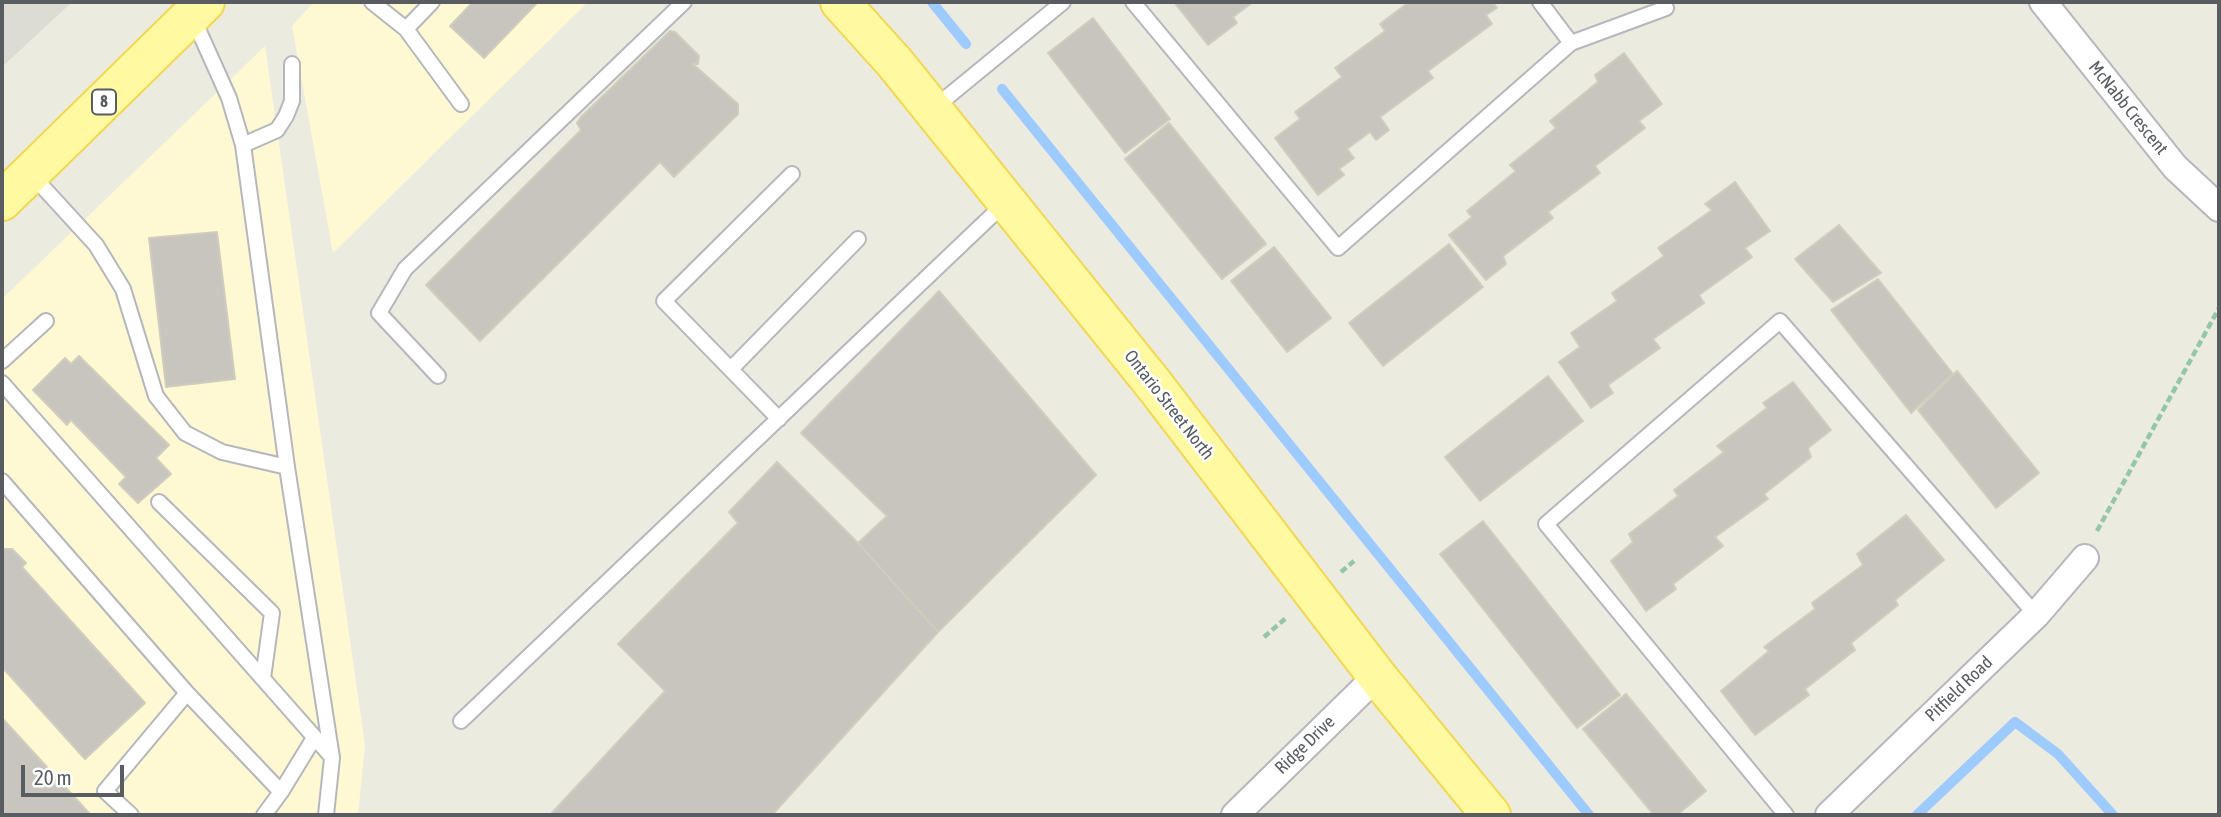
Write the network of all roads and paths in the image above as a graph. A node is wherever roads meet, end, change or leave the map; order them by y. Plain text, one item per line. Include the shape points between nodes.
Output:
1 (372, 2) edge
2 (432, 2) edge
3 (684, 2) edge
4 (839, 2) edge
5 (1063, 2) edge
6 (1133, 2) edge
7 (1540, 2) edge
8 (2043, 2) edge
9 (198, 8) edge
10 (1666, 8) dead end
11 (406, 29) junction
12 (1571, 43) junction
13 (292, 64) dead end
14 (461, 104) dead end
15 (932, 110) junction
16 (243, 145) junction
17 (31, 174) junction
18 (792, 174) dead end
19 (2, 201) edge
20 (1006, 202) junction
21 (2219, 208) edge
22 (858, 239) dead end
23 (2219, 308) edge
24 (46, 321) dead end
25 (2, 361) edge
26 (731, 369) junction
27 (438, 376) dead end
28 (2, 383) edge
29 (779, 419) junction
30 (287, 467) junction
31 (2, 481) edge
32 (159, 502) dead end
33 (2085, 558) joint
34 (2036, 615) junction
35 (1377, 676) junction
36 (263, 678) junction
37 (187, 693) junction
38 (461, 721) dead end
39 (314, 738) junction
40 (332, 758) junction
41 (281, 792) junction
42 (131, 815) edge
43 (264, 815) edge
44 (326, 815) edge
45 (1235, 815) edge
46 (1491, 815) edge
47 (1786, 815) edge
48 (1829, 815) edge

1 - 11 lane
2 - 11 lane
3 - 27 lane via 405,269 379,313
4 - 15 main road, Ontario Street North
5 - 15 lane
6 - 12 lane via 1338,248
7 - 12 lane
8 - 21 street, McNabb Crescent via 2175,167
9 - 16 lane
9 - 17 main road, 8
10 - 12 lane
11 - 14 lane
13 - 16 lane via 292,101 286,116 276,130
15 - 20 main road, Ontario Street North
16 - 30 lane
17 - 19 main road, 8
17 - 30 lane via 96,245 123,289 156,396 185,433 222,452
18 - 26 lane via 664,301
20 - 29 lane
20 - 35 main road, Ontario Street North via 1155,386
22 - 26 lane
23 - 33 path via 2105,513
24 - 25 lane
26 - 29 lane
28 - 36 lane
29 - 38 lane
30 - 40 lane
31 - 37 lane
32 - 36 lane via 272,613
33 - 34 street, Pitfield Road
34 - 47 lane via 1780,321 1546,524
34 - 48 street, Pitfield Road
35 - 45 street, Ridge Drive
35 - 46 main road, Ontario Street North
36 - 39 lane
37 - 41 lane
37 - 42 lane via 105,791
39 - 40 lane
39 - 41 lane
40 - 44 lane
41 - 43 lane

